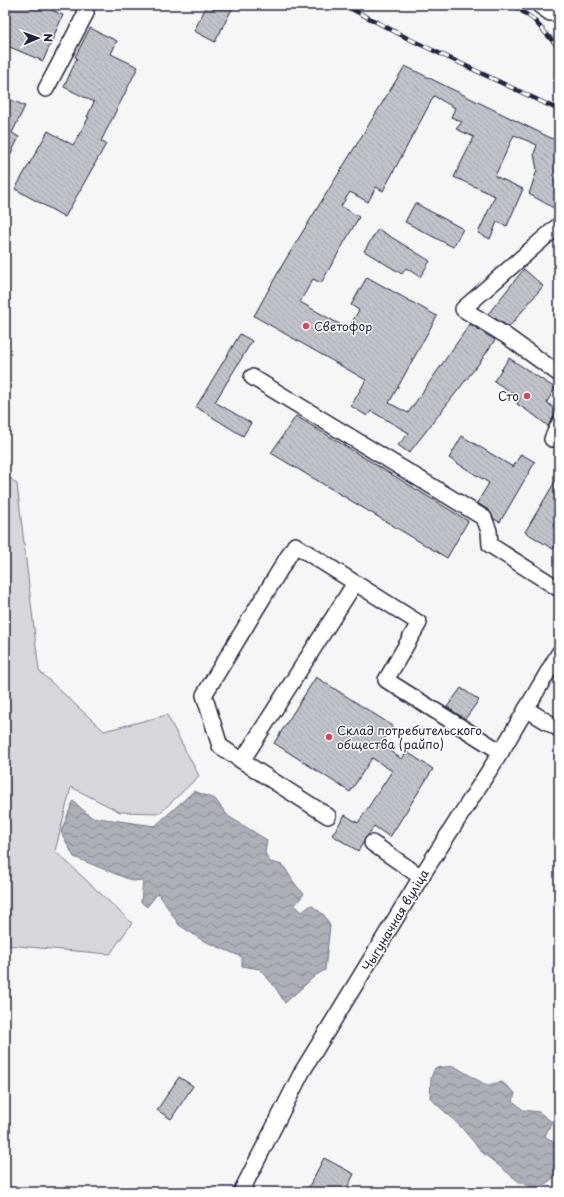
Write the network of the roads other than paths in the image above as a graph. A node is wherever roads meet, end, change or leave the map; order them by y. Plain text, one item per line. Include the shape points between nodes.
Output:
1 (82, 5) edge
2 (539, 5) edge
3 (559, 13) edge
4 (46, 89) dead end
5 (559, 225) edge
6 (559, 374) edge
7 (252, 378) dead end
8 (559, 424) edge
9 (552, 439) dead end
10 (355, 583) junction
11 (559, 589) edge
12 (558, 656) edge
13 (526, 709) junction
14 (559, 729) edge
15 (501, 752) junction
16 (242, 761) junction
17 (328, 816) dead end
18 (372, 843) dead end
19 (421, 877) junction
20 (241, 1192) edge

1 - 4 street via 86,13
2 - 3 street via 550,13
5 - 6 street via 463,309 505,335
7 - 11 street via 484,518 490,545
8 - 9 street
10 - 15 street via 419,623 386,680
10 - 16 street
10 - 16 street via 295,545 204,695 220,746
12 - 13 street, Чыгуначная вуліца
13 - 14 street
13 - 15 street, Чыгуначная вуліца
15 - 19 street, Чыгуначная вуліца
16 - 17 street
18 - 19 street
19 - 20 street, Чыгуначная вуліца via 302,1072

